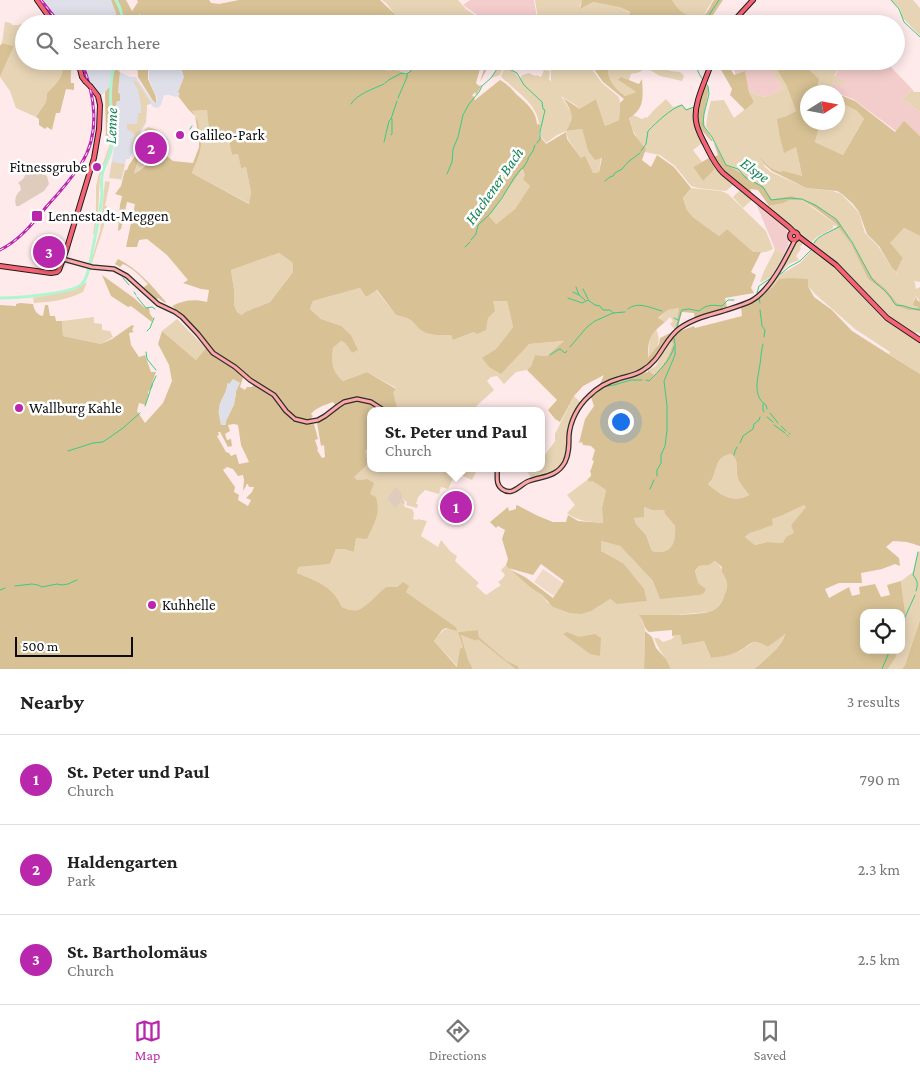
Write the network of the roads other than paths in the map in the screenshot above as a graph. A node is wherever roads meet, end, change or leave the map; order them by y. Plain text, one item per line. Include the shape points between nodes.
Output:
1 (37, 0) edge
2 (752, 0) edge
3 (48, 15) edge
4 (739, 15) edge
5 (80, 70) edge
6 (709, 70) edge
7 (792, 232) junction
8 (796, 238) junction
9 (63, 259) junction
10 (0, 266) edge
11 (920, 340) edge
12 (379, 407) edge
13 (497, 472) edge

1 - 3 main road
2 - 4 main road
5 - 9 main road, bridge via 99,98 99,129 92,166
6 - 7 main road via 696,110 698,131 723,173
7 - 8 main road via 790,236
7 - 8 main road via 798,233
8 - 11 main road via 806,240 841,270 887,318
8 - 13 main road via 771,282 756,298 679,328 645,369 600,387 586,399 575,415 568,455 560,469 507,492 498,484
9 - 10 main road via 59,270 54,273
9 - 12 main road via 111,269 127,276 158,304 182,317 213,353 274,395 295,419 314,421 346,401 357,399

